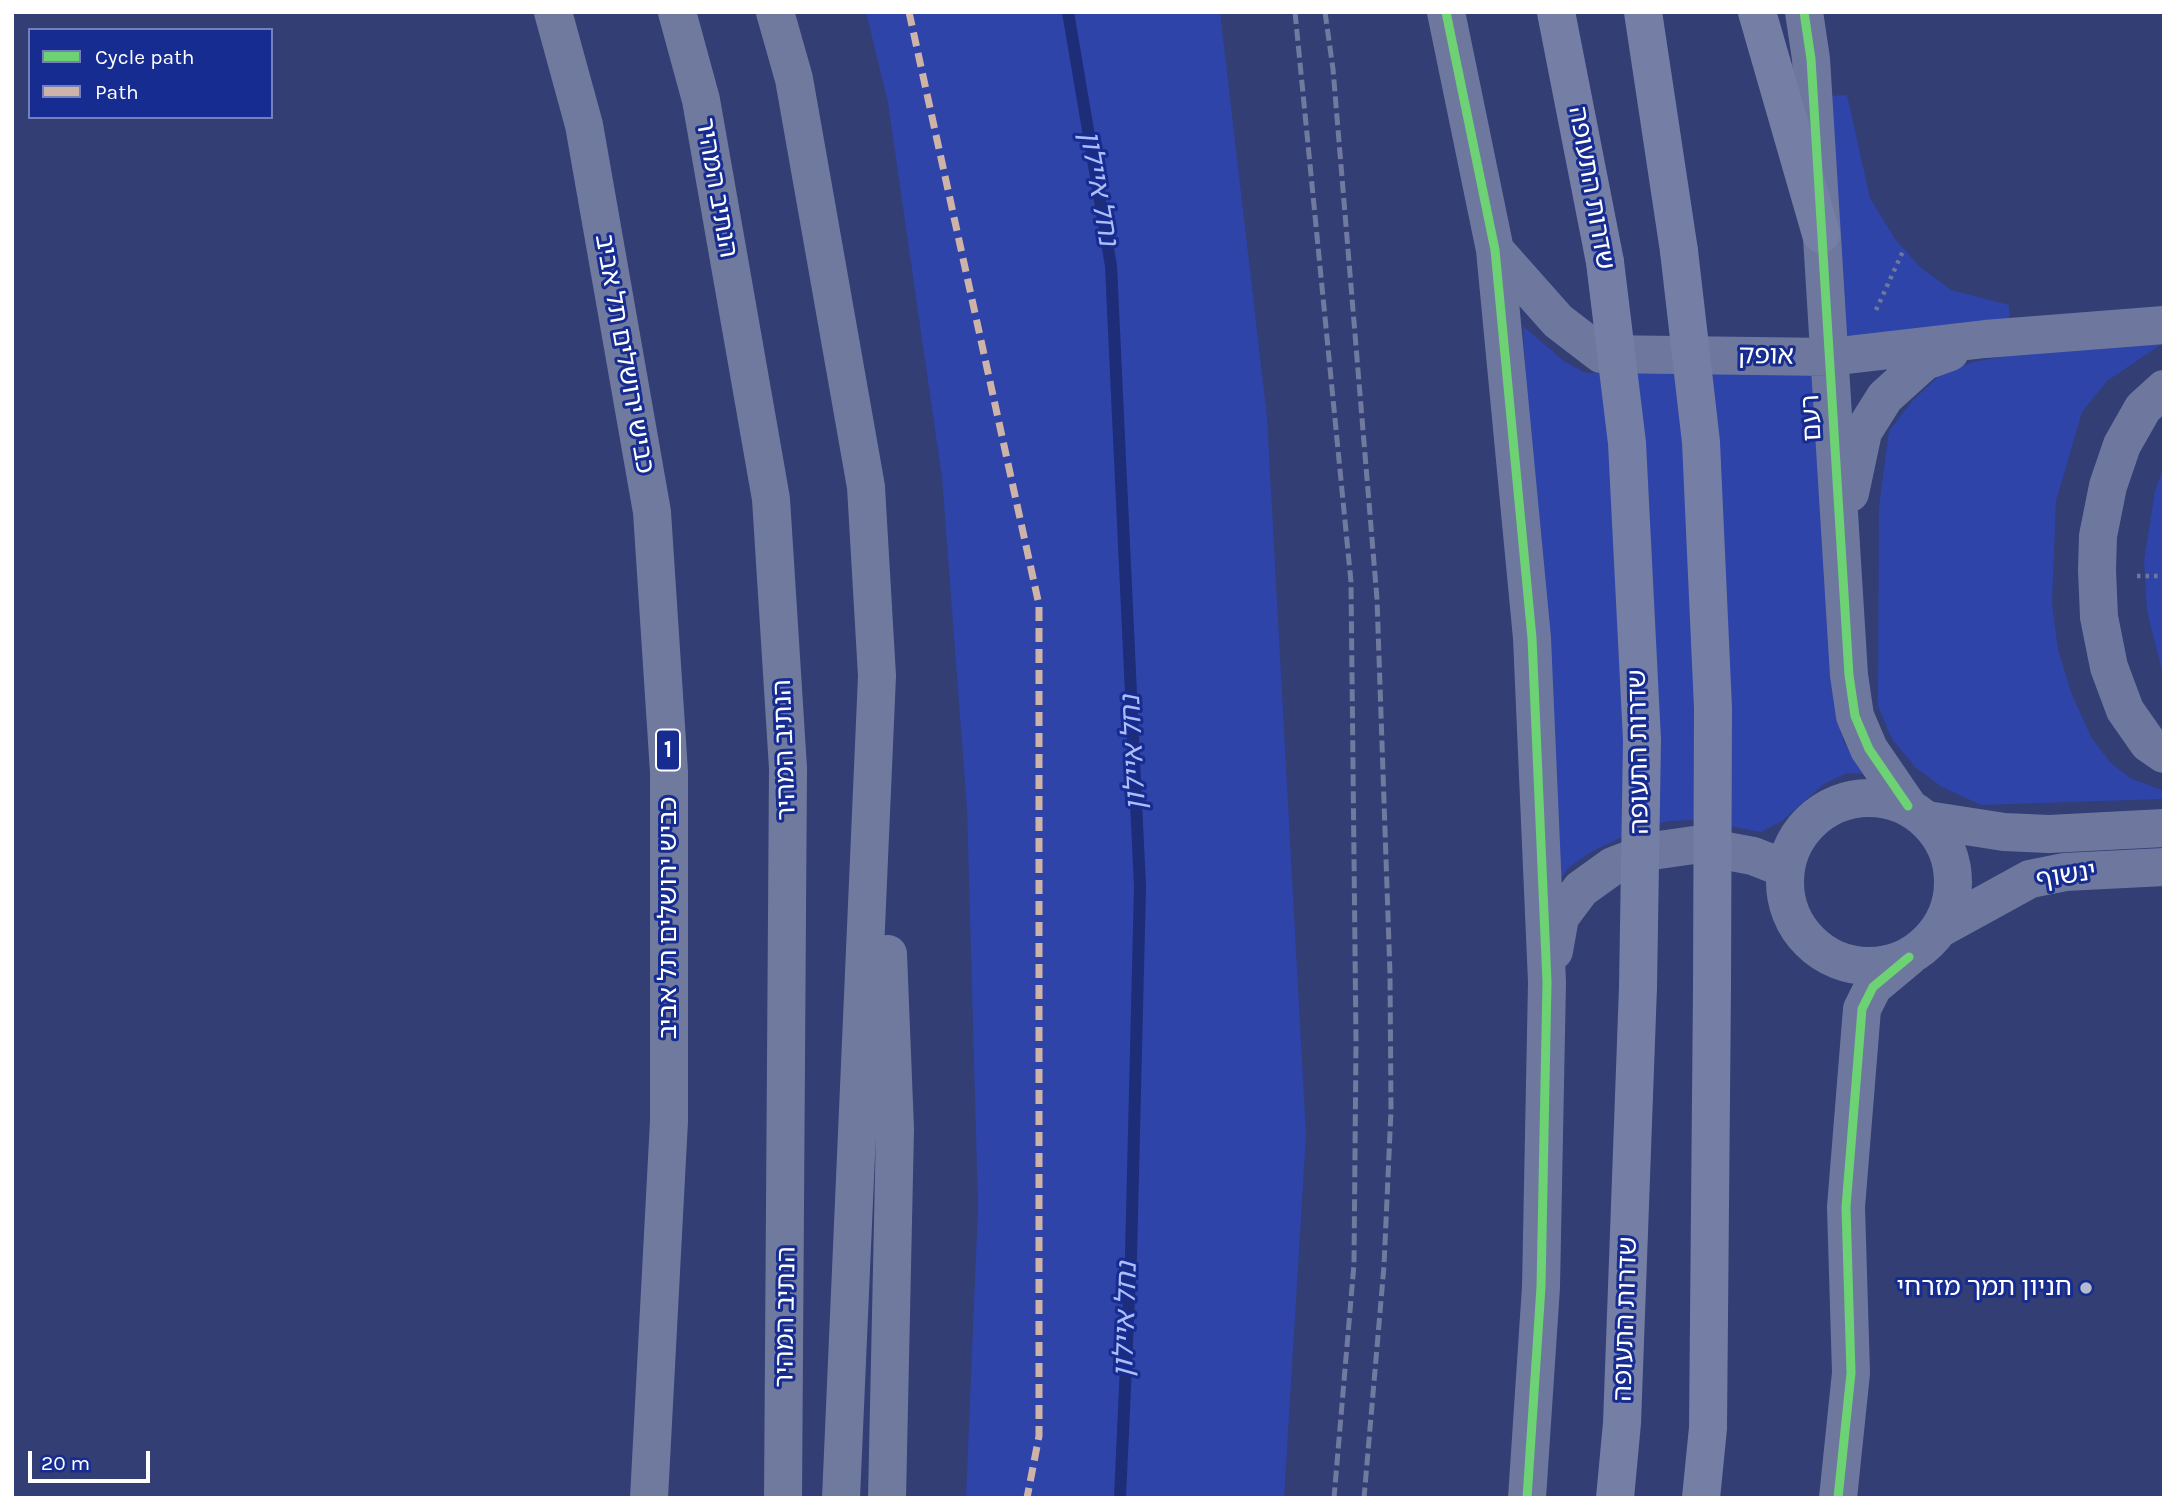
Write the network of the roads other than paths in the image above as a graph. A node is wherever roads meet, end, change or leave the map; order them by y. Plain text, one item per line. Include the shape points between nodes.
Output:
1 (553, 12) edge
2 (677, 12) edge
3 (775, 12) edge
4 (1447, 12) edge
5 (1556, 12) edge
6 (1643, 12) edge
7 (1757, 12) edge
8 (1804, 12) edge
9 (1821, 234) junction
10 (1495, 250) junction
11 (2164, 325) edge
12 (1985, 339) junction
13 (1830, 357) junction
14 (2164, 389) edge
15 (1840, 561) junction
16 (877, 676) junction
17 (2164, 754) edge
18 (1917, 813) junction
19 (2164, 828) edge
20 (2164, 867) edge
21 (1786, 869) junction
22 (1939, 929) junction
23 (1909, 957) junction
24 (1547, 982) junction
25 (649, 1498) edge
26 (783, 1498) edge
27 (841, 1498) edge
28 (887, 1498) edge
29 (1527, 1498) edge
30 (1615, 1498) edge
31 (1701, 1498) edge
32 (1838, 1498) edge

1 - 25 highway, כביש ירושלים תל אביב / 1 via 584,125 652,512 669,772 669,1121
2 - 26 highway, הנתיב המהיר via 701,100 771,499 788,768
3 - 16 highway via 794,79 866,487
4 - 10 street
5 - 30 main road, שדרות התעופה, bridge via 1605,262 1627,443 1642,740 1638,987 1622,1423
6 - 31 main road, bridge via 1679,251 1701,442 1713,708 1708,1428
7 - 9 main road
8 - 9 street, רעם
9 - 13 street, רעם
10 - 13 street, אופק via 1558,321 1601,354
10 - 24 street via 1532,638
11 - 12 street, אופק
12 - 13 street, אופק
12 - 15 street via 1924,361 1883,401 1863,432
13 - 15 street, רעם
14 - 17 street via 2143,408 2122,445 2098,536 2097,570 2099,617 2109,667 2125,710 2148,743
15 - 18 street, רעם via 1855,716 1869,749
16 - 27 highway
16 - 28 highway via 895,1129
18 - 19 street, ינשוף via 2004,832
18 - 21 street via 1886,799 1863,797 1841,802 1804,827 1791,848
18 - 22 street via 1942,839 1951,861 1950,908
20 - 22 street, ינשוף via 2065,872 2030,879
21 - 23 street via 1785,894 1793,918 1807,939 1826,954 1849,964 1874,966
21 - 24 street via 1753,856 1694,845 1652,851 1614,866 1581,889 1560,917
22 - 23 street
23 - 32 street via 1874,987 1862,1009 1846,1207 1851,1373
24 - 29 street via 1541,1287

